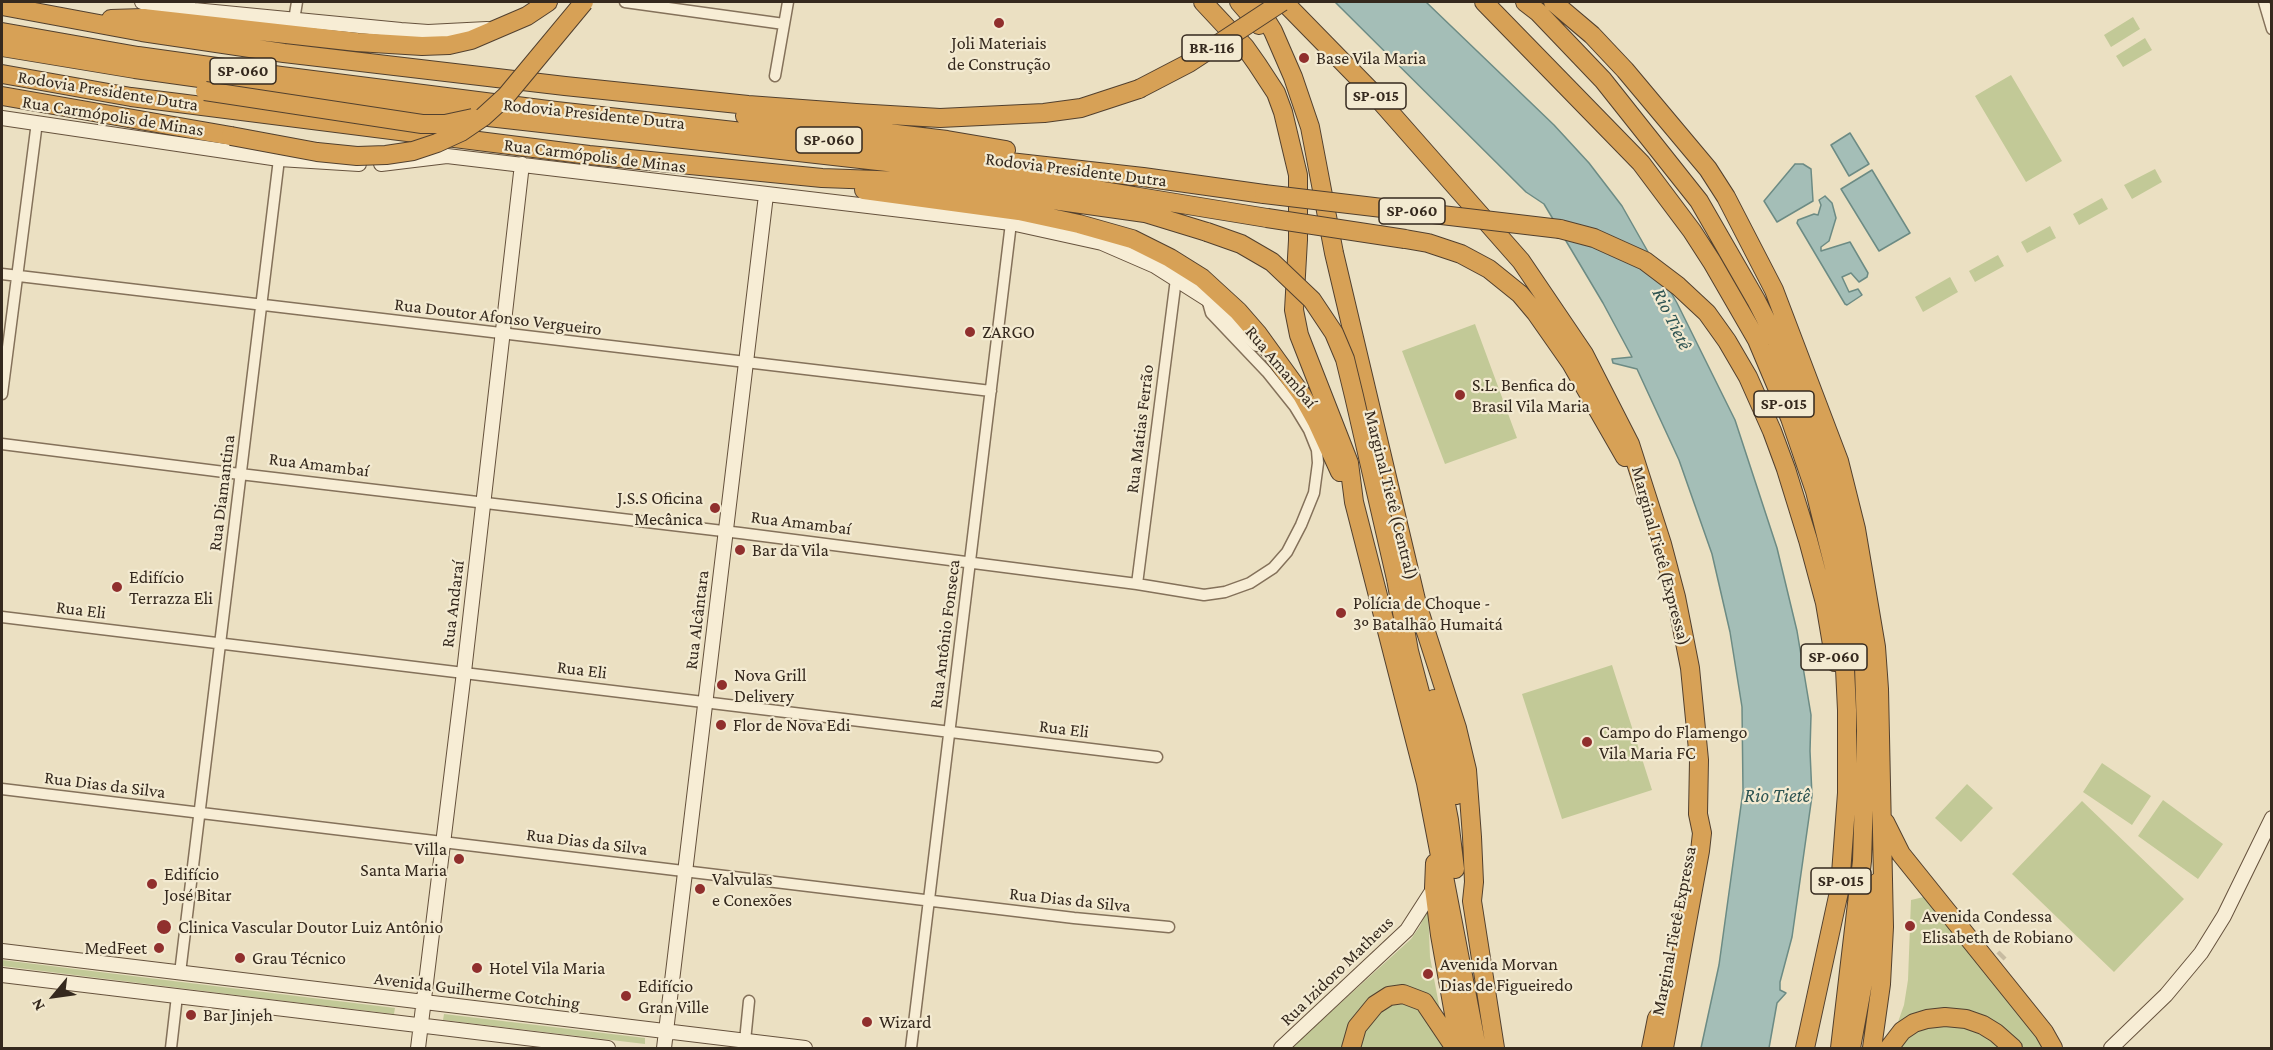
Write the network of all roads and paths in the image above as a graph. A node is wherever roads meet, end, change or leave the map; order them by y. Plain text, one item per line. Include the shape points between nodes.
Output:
1 (142, 2) edge
2 (297, 2) edge
3 (548, 2) edge
4 (584, 2) edge
5 (625, 2) edge
6 (788, 2) edge
7 (1203, 2) edge
8 (1283, 2) edge
9 (1484, 2) edge
10 (1525, 2) edge
11 (1553, 2) edge
12 (2264, 2) edge
13 (1246, 3) edge
14 (2, 6) edge
15 (194, 6) edge
16 (73, 19) junction
17 (294, 20) junction
18 (784, 24) junction
19 (507, 26) junction
20 (2271, 29) edge
21 (2, 32) edge
22 (2, 47) edge
23 (2, 52) edge
24 (2, 74) edge
25 (775, 76) dead end
26 (489, 77) junction
27 (2, 96) edge
28 (2, 105) edge
29 (489, 111) junction
30 (94, 113) junction
31 (2, 118) edge
32 (37, 122) junction
33 (1638, 122) junction
34 (1618, 139) junction
35 (279, 159) junction
36 (522, 164) junction
37 (1143, 177) junction
38 (822, 178) junction
39 (766, 195) junction
40 (1011, 223) junction
41 (2, 274) edge
42 (18, 276) junction
43 (1176, 279) junction
44 (1207, 299) junction
45 (261, 304) junction
46 (1791, 331) junction
47 (503, 334) junction
48 (746, 362) junction
49 (1788, 368) junction
50 (991, 391) junction
51 (2, 394) edge
52 (1302, 396) junction
53 (2, 444) edge
54 (240, 474) junction
55 (1640, 477) junction
56 (483, 502) junction
57 (1354, 502) junction
58 (726, 531) junction
59 (970, 563) junction
60 (1137, 584) junction
61 (1398, 586) junction
62 (2, 617) edge
63 (220, 643) junction
64 (464, 672) junction
65 (706, 701) junction
66 (1847, 710) junction
67 (950, 732) junction
68 (1157, 757) dead end
69 (2, 789) edge
70 (200, 813) junction
71 (1698, 814) junction
72 (1881, 815) junction
73 (2271, 817) edge
74 (1437, 831) junction
75 (442, 841) junction
76 (686, 870) junction
77 (1883, 870) junction
78 (1434, 888) junction
79 (930, 900) junction
80 (1472, 901) junction
81 (1169, 927) dead end
82 (2, 951) edge
83 (180, 973) junction
84 (2, 975) edge
85 (177, 996) junction
86 (748, 1001) dead end
87 (423, 1002) junction
88 (1472, 1023) junction
89 (420, 1026) junction
90 (666, 1032) junction
91 (745, 1041) junction
92 (171, 1048) edge
93 (418, 1048) edge
94 (608, 1048) edge
95 (664, 1048) edge
96 (805, 1048) edge
97 (911, 1048) edge
98 (1281, 1048) edge
99 (1351, 1048) edge
100 (1455, 1048) edge
101 (1460, 1048) edge
102 (1477, 1048) edge
103 (1495, 1048) edge
104 (1651, 1048) edge
105 (1664, 1048) edge
106 (1805, 1048) edge
107 (1840, 1048) edge
108 (1851, 1048) edge
109 (1872, 1048) edge
110 (1889, 1048) edge
111 (2013, 1048) edge
112 (2053, 1048) edge
113 (2110, 1048) edge

1 - 15 main road
2 - 17 street
3 - 19 highway
4 - 29 highway, bridge
5 - 18 street
6 - 18 street
7 - 57 highway via 1245,46 1276,93 1283,112 1298,175 1294,310 1309,364 1349,463
8 - 26 highway, Rodovia Presidente Dutra / BR-116, bridge via 1189,63 1139,88 1081,108 1034,114 940,118 748,105
8 - 55 highway, Marginal Tietê (Expressa) / SP-015 via 1374,94 1521,261 1584,354 1630,444
9 - 34 highway, SP-015
10 - 33 highway via 1546,19
11 - 46 highway via 1625,70 1708,169 1761,262
12 - 20 street
13 - 80 highway, Marginal Tietê (Central) via 1280,51 1297,85 1310,127 1334,253 1414,593 1467,770
14 - 16 highway, Rodovia Presidente Dutra / SP-060
15 - 17 main road
16 - 19 highway via 143,18 422,46 471,40
16 - 26 highway, Rodovia Presidente Dutra / SP-060 via 284,53
17 - 19 main road via 428,32
18 - 25 street
21 - 37 highway, Rodovia Presidente Dutra / SP-060 via 138,56 409,92
22 - 55 highway, Rodovia Presidente Dutra / SP-060, bridge via 453,113 1011,176 1428,243 1489,269 1520,294 1571,363
23 - 29 highway, bridge via 16,60 422,124 467,120
24 - 38 highway, Rodovia Presidente Dutra / SP-060 via 131,97 297,119 589,155
26 - 37 highway via 542,90 624,102 947,140 1103,166
27 - 30 highway
28 - 30 highway
29 - 30 highway, bridge via 461,132 437,143 413,151 357,156
31 - 32 main road, Rua Carmópolis de Minas
32 - 35 main road, Rua Carmópolis de Minas
32 - 42 street
33 - 46 highway via 1658,132 1682,160 1725,223 1778,318
33 - 49 highway via 1713,223
34 - 49 highway via 1639,149 1700,226 1769,344
34 - 66 highway, SP-015 via 1674,205 1712,262 1757,340 1790,418 1815,491 1834,567 1843,628
35 - 36 main road, Rua Carmópolis de Minas via 353,164 447,156
35 - 45 street, Rua Diamantina
36 - 39 main road, Rua Carmópolis de Minas
36 - 47 main road, Rua Andaraí
37 - 66 highway, Rodovia Presidente Dutra / SP-060, bridge via 1560,229 1594,238 1645,261 1678,285 1707,313 1727,341 1772,431 1825,603 1839,693
38 - 52 highway via 845,187 1019,211 1131,239 1178,263 1219,292 1258,334
38 - 61 highway, bridge via 904,181 1145,213 1208,231 1272,262 1312,300 1334,333 1345,359
39 - 40 main road, Rua Carmópolis de Minas
39 - 48 main road, Rua Alcântara
40 - 43 main road, Rua Carmópolis de Minas via 1102,243
40 - 50 street, Rua Antônio Fonseca
41 - 42 street, Rua Doutor Afonso Vergueiro
42 - 45 street, Rua Doutor Afonso Vergueiro
42 - 51 street
43 - 44 main road, Rua Amambaí
43 - 60 street, Rua Matias Ferrão
44 - 52 main road, Rua Amambaí via 1236,323
44 - 60 street, Rua Amambaí via 1211,313 1267,372 1309,430 1317,450 1314,493 1287,552 1273,568 1250,583 1204,595
45 - 47 street, Rua Doutor Afonso Vergueiro
45 - 54 street, Rua Diamantina
46 - 72 highway via 1839,460 1856,529 1876,647
47 - 48 street, Rua Doutor Afonso Vergueiro
47 - 56 main road, Rua Andaraí
48 - 50 street, Rua Doutor Afonso Vergueiro
48 - 58 main road, Rua Alcântara
49 - 107 highway via 1837,513 1856,602 1864,666 1862,861
50 - 59 street, Rua Antônio Fonseca
52 - 57 highway
53 - 54 street, Rua Amambaí
54 - 56 street, Rua Amambaí
54 - 63 street, Rua Diamantina
55 - 71 highway, Marginal Tietê (Expressa) / SP-015 via 1676,597 1690,668 1699,760
56 - 58 street, Rua Amambaí
56 - 64 main road, Rua Andaraí
57 - 74 highway
58 - 59 street, Rua Amambaí
58 - 65 main road, Rua Alcântara
59 - 60 street, Rua Amambaí
59 - 67 street, Rua Antônio Fonseca
61 - 80 highway via 1449,750
61 - 88 highway via 1449,820
62 - 63 street, Rua Eli
63 - 64 street, Rua Eli
63 - 70 street, Rua Diamantina
64 - 65 street, Rua Eli
64 - 75 main road, Rua Andaraí
65 - 67 street, Rua Eli
65 - 76 main road, Rua Alcântara
66 - 106 highway, SP-015 via 1847,793 1840,886
67 - 68 street, Rua Eli
67 - 79 street, Rua Antônio Fonseca
69 - 70 street, Rua Dias da Silva
70 - 75 street, Rua Dias da Silva
70 - 83 street, Rua Diamantina
71 - 104 highway, Marginal Tietê Expressa / SP-015
71 - 105 highway, Marginal Tietê (Expressa) / SP-015 via 1702,833 1698,868
72 - 77 highway
72 - 112 highway via 1901,854
73 - 113 main road via 2224,916 2201,953 2166,995
74 - 78 highway
74 - 88 highway
75 - 76 street, Rua Dias da Silva
75 - 87 main road, Rua Andaraí
76 - 79 street, Rua Dias da Silva
76 - 90 main road, Rua Alcântara
77 - 108 highway via 1872,898 1865,972
77 - 109 highway via 1881,984
78 - 98 main road, Rua Izidoro Matheus via 1407,930
78 - 101 highway
79 - 81 street, Rua Dias da Silva
79 - 97 street, Rua Antônio Fonseca
80 - 103 highway, Marginal Tietê (Central)
82 - 83 main road, Avenida Guilherme Cotching
83 - 87 main road, Avenida Guilherme Cotching
84 - 85 main road
85 - 89 main road
85 - 92 street
86 - 91 street
87 - 89 main road, Rua Andaraí
87 - 90 main road, Avenida Guilherme Cotching
88 - 102 highway
89 - 93 main road, Rua Andaraí
89 - 94 main road
90 - 91 main road, Avenida Guilherme Cotching
90 - 95 main road, Rua Alcântara
91 - 96 main road, Avenida Guilherme Cotching
99 - 100 highway via 1357,1027 1375,1005 1389,996 1404,994 1424,1002
110 - 111 highway via 1902,1030 1914,1023 1945,1017 1983,1025

